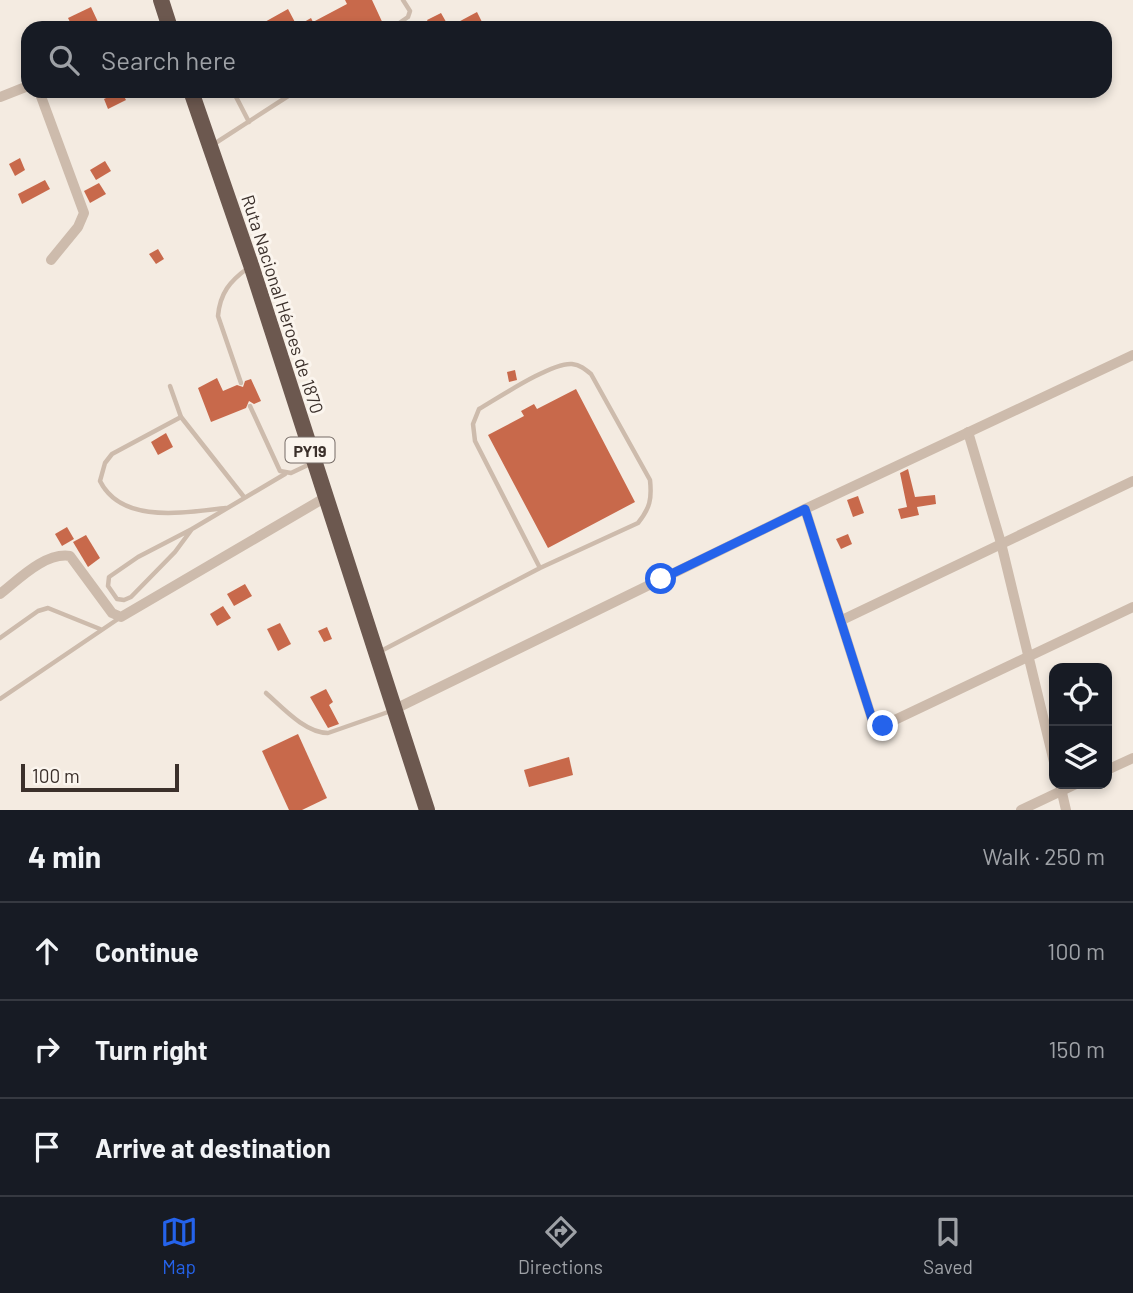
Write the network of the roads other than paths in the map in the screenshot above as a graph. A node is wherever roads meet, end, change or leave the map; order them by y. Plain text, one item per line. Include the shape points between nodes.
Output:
1 (161, 0) edge
2 (403, 0) edge
3 (168, 21) edge
4 (402, 21) edge
5 (21, 89) edge
6 (0, 97) edge
7 (42, 98) edge
8 (193, 98) edge
9 (237, 98) edge
10 (285, 98) edge
11 (249, 122) junction
12 (210, 146) junction
13 (51, 260) dead end
14 (251, 265) junction
15 (1133, 356) edge
16 (241, 383) dead end
17 (170, 386) dead end
18 (250, 406) dead end
19 (181, 417) junction
20 (968, 432) junction
21 (314, 461) junction
22 (285, 474) junction
23 (1133, 481) edge
24 (244, 497) junction
25 (326, 497) junction
26 (227, 508) junction
27 (805, 509) junction
28 (192, 529) junction
29 (1001, 543) junction
30 (540, 568) junction
31 (0, 594) edge
32 (1133, 607) edge
33 (121, 617) junction
34 (842, 620) junction
35 (101, 629) junction
36 (0, 638) edge
37 (377, 653) junction
38 (1028, 658) junction
39 (266, 694) dead end
40 (0, 699) edge
41 (395, 709) junction
42 (1049, 742) edge
43 (1133, 758) edge
44 (1112, 768) edge
45 (1058, 789) edge
46 (1061, 789) edge
47 (427, 810) edge
48 (1021, 810) edge
49 (1066, 810) edge

1 - 3 highway
2 - 4 lane via 410,11
5 - 6 street
7 - 13 street via 84,213
8 - 12 highway, Ruta Nacional Héroes de 1870 / PY19
9 - 11 lane
10 - 11 lane
11 - 12 lane
12 - 14 highway, Ruta Nacional Héroes de 1870 / PY19
14 - 16 lane via 228,285 219,304 218,316
14 - 21 highway, Ruta Nacional Héroes de 1870 / PY19
15 - 20 street
17 - 19 lane
18 - 22 lane
19 - 24 lane
19 - 26 lane via 112,454 100,481 105,491 136,510 155,513
20 - 27 street
20 - 29 street
21 - 22 lane
21 - 25 highway, Ruta Nacional Héroes de 1870 / PY19
22 - 24 lane
23 - 29 street
24 - 26 lane
25 - 33 street
25 - 37 highway, Ruta Nacional Héroes de 1870 / PY19
26 - 28 lane
27 - 34 street
27 - 41 street
28 - 28 lane via 131,597 117,599 108,586 110,578 138,557
29 - 34 street
29 - 38 street
30 - 30 lane via 638,523 649,510 652,496 650,480 591,374 581,366 554,367 479,409 473,424 475,441
30 - 37 lane
31 - 33 street via 54,557 69,556 112,612
32 - 38 street
33 - 35 lane
34 - 38 street via 878,726
35 - 36 lane via 48,608
35 - 40 lane
37 - 41 highway, Ruta Nacional Héroes de 1870 / PY19
38 - 42 street
39 - 41 lane via 322,733
41 - 47 highway, Ruta Nacional Héroes de 1870 / PY19
43 - 44 street
45 - 48 street
46 - 49 street

